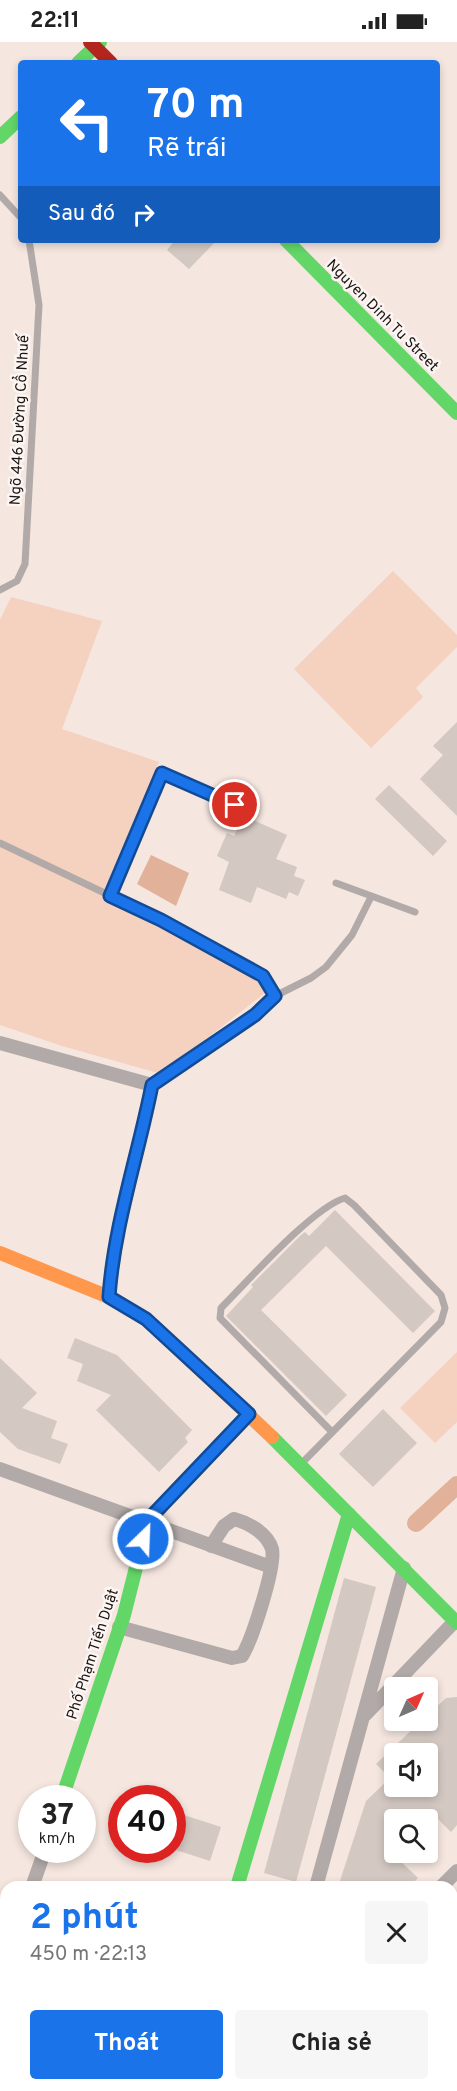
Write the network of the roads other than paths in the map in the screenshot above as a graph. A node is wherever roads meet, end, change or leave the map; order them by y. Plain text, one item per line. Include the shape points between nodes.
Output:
1 (95, 44) edge
2 (81, 60) edge
3 (108, 60) edge
4 (18, 120) edge
5 (0, 137) edge
6 (0, 195) edge
7 (18, 215) edge
8 (29, 243) edge
9 (289, 243) edge
10 (457, 413) edge
11 (0, 590) edge
12 (235, 805) dead end
13 (0, 843) edge
14 (336, 883) dead end
15 (110, 896) junction
16 (371, 897) junction
17 (415, 912) dead end
18 (275, 996) junction
19 (0, 1043) edge
20 (152, 1085) junction
21 (0, 1253) edge
22 (109, 1297) junction
23 (249, 1414) junction
24 (332, 1432) junction
25 (302, 1464) junction
26 (0, 1469) edge
27 (349, 1514) junction
28 (148, 1520) junction
29 (211, 1545) junction
30 (271, 1567) junction
31 (404, 1568) junction
32 (456, 1622) edge
33 (120, 1627) junction
34 (363, 1718) junction
35 (66, 1785) edge
36 (41, 1863) edge
37 (35, 1881) edge
38 (239, 1881) edge
39 (318, 1881) edge

1 - 2 street
1 - 3 street
4 - 5 street
6 - 7 lane
8 - 11 lane, Ngõ 446 Đường Cổ Nhuế via 39,305 25,564 17,581
9 - 10 street, Nguyen Dinh Tu Street
12 - 15 lane via 162,773
13 - 15 lane
14 - 16 lane
15 - 18 lane via 263,976
16 - 17 lane
16 - 18 lane via 352,936 326,967
18 - 20 lane via 255,1015
19 - 20 street
20 - 22 street via 140,1149 112,1254
21 - 22 street
22 - 23 street via 146,1319
23 - 25 street
23 - 28 street, Phố Phạm Tiến Duật
24 - 24 lane via 220,1318 221,1308 306,1224 333,1202 345,1198 441,1295 445,1308 441,1322
24 - 25 lane
25 - 27 street
26 - 28 street
27 - 31 street
27 - 38 street
28 - 29 street
28 - 33 street, Phố Phạm Tiến Duật
29 - 30 street
29 - 30 street via 234,1519 246,1522 272,1547
30 - 33 street via 249,1645 242,1656 232,1658
31 - 32 street
31 - 34 street
32 - 34 street
33 - 35 street, Phố Phạm Tiến Duật
34 - 39 street
36 - 37 street

